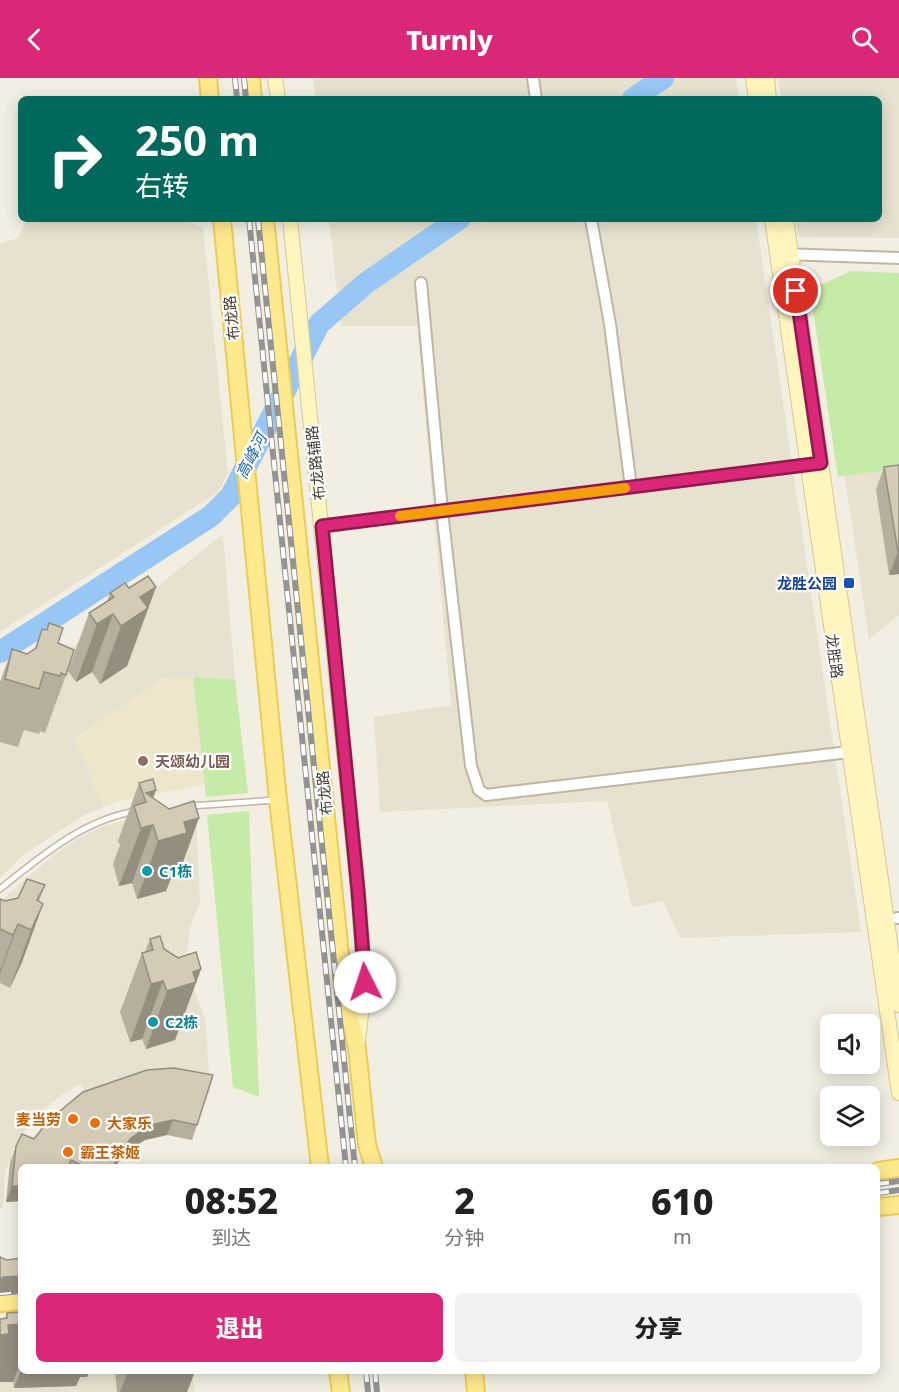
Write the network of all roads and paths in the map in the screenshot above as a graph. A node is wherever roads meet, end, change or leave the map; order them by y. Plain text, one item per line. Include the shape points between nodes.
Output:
1 (208, 78) edge
2 (251, 78) edge
3 (275, 78) edge
4 (533, 78) edge
5 (753, 78) edge
6 (767, 78) edge
7 (210, 96) edge
8 (253, 96) edge
9 (278, 96) edge
10 (536, 96) edge
11 (756, 96) edge
12 (770, 96) edge
13 (222, 222) edge
14 (265, 222) edge
15 (290, 222) edge
16 (592, 222) edge
17 (773, 222) edge
18 (786, 222) edge
19 (784, 254) junction
20 (899, 258) edge
21 (421, 283) dead end
22 (814, 464) junction
23 (631, 487) junction
24 (442, 511) junction
25 (322, 526) junction
26 (849, 752) junction
27 (278, 800) junction
28 (178, 807) edge
29 (145, 809) edge
30 (0, 889) edge
31 (899, 1005) edge
32 (357, 1048) junction
33 (899, 1093) edge
34 (319, 1164) edge
35 (373, 1164) edge
36 (899, 1168) edge
37 (880, 1171) edge
38 (899, 1205) edge
39 (880, 1208) edge
40 (18, 1301) edge
41 (0, 1303) edge
42 (338, 1374) edge
43 (474, 1374) edge
44 (341, 1392) edge
45 (476, 1392) edge

1 - 7 main road
2 - 8 main road
3 - 9 main road
4 - 10 street
5 - 11 main road
6 - 12 main road
13 - 27 main road, 布龙路
14 - 32 main road, 布龙路 via 343,984
15 - 25 main road, 布龙路辅路
16 - 23 street via 610,324
17 - 19 main road, 龙胜路
18 - 19 main road, 龙胜路
19 - 20 street
19 - 22 main road, 龙胜路
21 - 24 street
22 - 23 street
22 - 26 main road, 龙胜路
22 - 31 main road, 龙胜路
23 - 24 street
24 - 25 street
24 - 26 street via 471,766 479,790 486,795
25 - 32 main road, 布龙路辅路 via 365,982
26 - 33 main road, 龙胜路
27 - 28 lane
27 - 34 main road
29 - 30 lane via 105,818 86,827
32 - 35 main road, 布龙路 via 367,1145
36 - 37 main road
38 - 39 main road
40 - 41 main road
42 - 44 main road
43 - 45 main road

